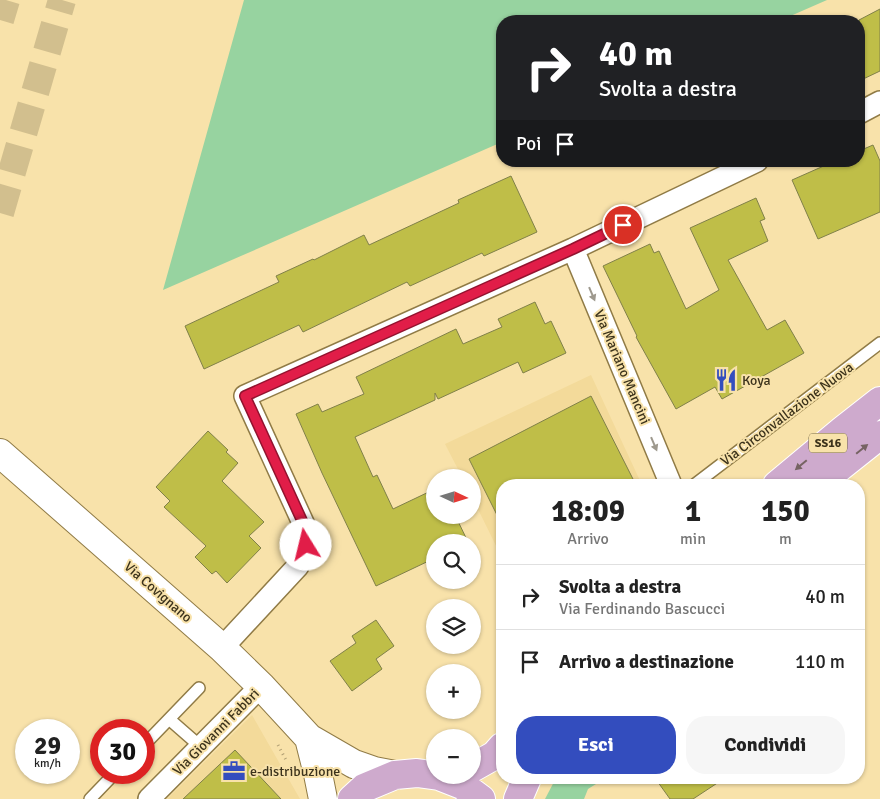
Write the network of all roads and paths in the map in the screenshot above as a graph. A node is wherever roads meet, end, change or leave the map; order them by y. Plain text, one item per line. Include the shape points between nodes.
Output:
1 (880, 102) edge
2 (865, 110) edge
3 (744, 167) edge
4 (573, 249) junction
5 (880, 343) edge
6 (880, 402) edge
7 (880, 435) edge
8 (0, 454) edge
9 (669, 479) edge
10 (702, 479) edge
11 (784, 479) edge
12 (825, 479) edge
13 (222, 648) junction
14 (261, 686) junction
15 (199, 688) dead end
16 (169, 719) junction
17 (155, 734) edge
18 (308, 738) junction
19 (275, 739) dead end
20 (201, 747) junction
21 (496, 754) edge
22 (481, 763) edge
23 (288, 764) dead end
24 (426, 774) edge
25 (395, 775) junction
26 (104, 784) edge
27 (460, 784) edge
28 (524, 784) edge
29 (90, 799) edge
30 (149, 799) edge
31 (323, 799) edge
32 (352, 799) edge
33 (481, 799) edge
34 (518, 799) edge

1 - 2 street
3 - 4 street
4 -> 9 street, Via Mariano Mancini
4 - 13 street via 245,396 304,525 306,545 298,566
5 - 10 lane, Via Circonvallazione Nuova
6 -> 11 main road, SS16
12 -> 7 main road, SS16
8 - 13 street, Via Covignano
13 - 14 street, Via Covignano
14 - 18 street, Via Covignano
14 - 20 street, Via Giovanni Fabbri
15 - 16 lane
16 - 17 lane
16 - 20 lane
18 - 25 street, Via Covignano via 354,764
18 - 31 street, Via Covignano
19 - 23 path
20 - 30 street, Via Giovanni Fabbri
21 - 22 main road
24 - 25 main road
25 - 32 main road via 364,788
26 - 29 lane
27 - 33 main road
28 - 34 main road

